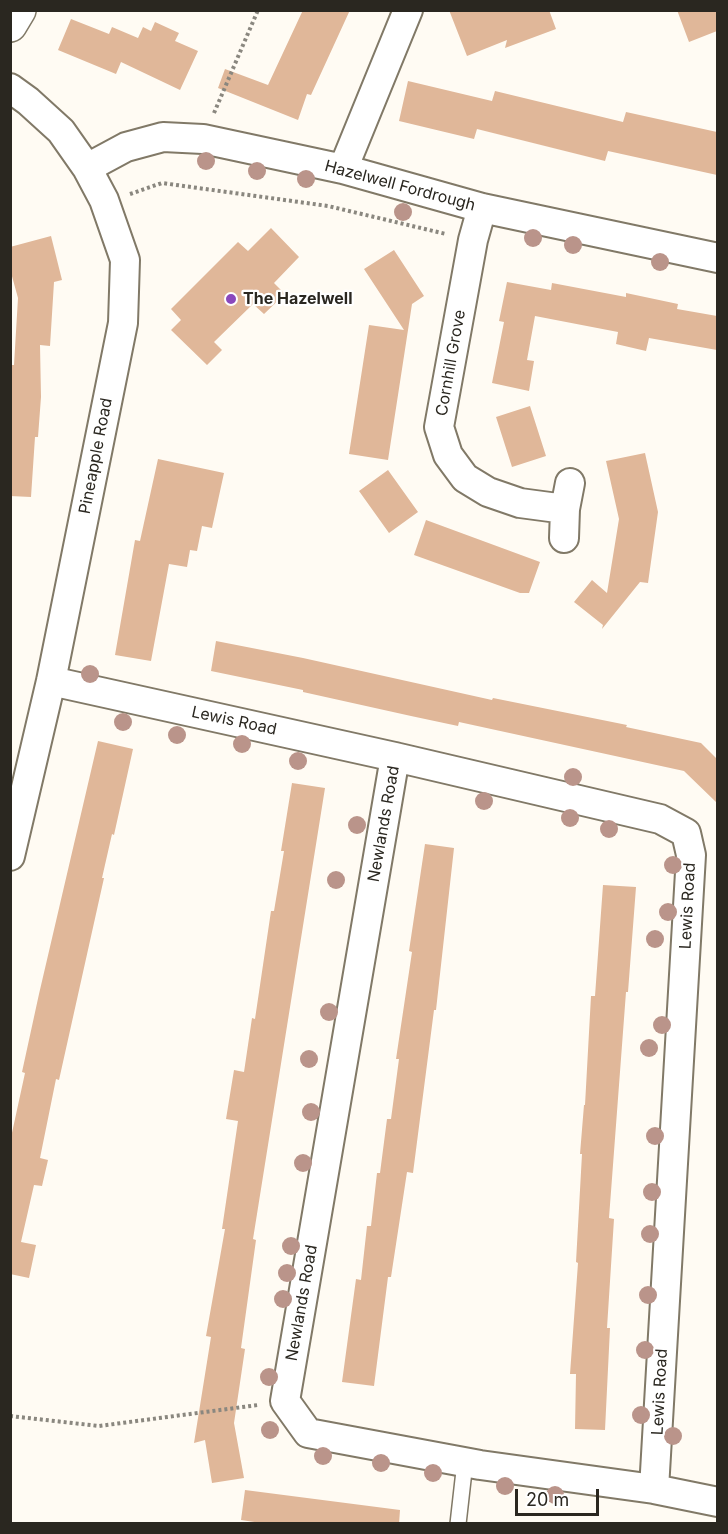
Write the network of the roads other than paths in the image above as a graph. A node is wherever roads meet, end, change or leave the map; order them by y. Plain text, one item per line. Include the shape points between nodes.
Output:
1 (19, 10) edge
2 (408, 10) edge
3 (10, 25) edge
4 (10, 88) edge
5 (87, 168) junction
6 (343, 168) junction
7 (482, 208) junction
8 (717, 258) edge
9 (564, 538) dead end
10 (51, 681) junction
11 (395, 757) junction
12 (10, 856) edge
13 (465, 1462) junction
14 (654, 1489) junction
15 (717, 1502) edge
16 (458, 1524) edge

1 - 3 main road
2 - 6 street
4 - 5 street, Pineapple Road via 61,131
5 - 6 street, Hazelwell Fordrough via 126,147 163,137 203,139
5 - 10 street, Pineapple Road via 104,200 125,260 123,323
6 - 7 street, Hazelwell Fordrough
7 - 8 street, Hazelwell Fordrough
7 - 9 street, Cornhill Grove via 440,427 448,455 465,478 488,492 520,503 568,496
10 - 11 street, Lewis Road
10 - 12 street, Pineapple Road
11 - 13 street, Newlands Road via 285,1401 308,1433
11 - 14 street, Lewis Road via 660,819 686,833 691,855
13 - 14 street
13 - 16 lane
14 - 15 street

